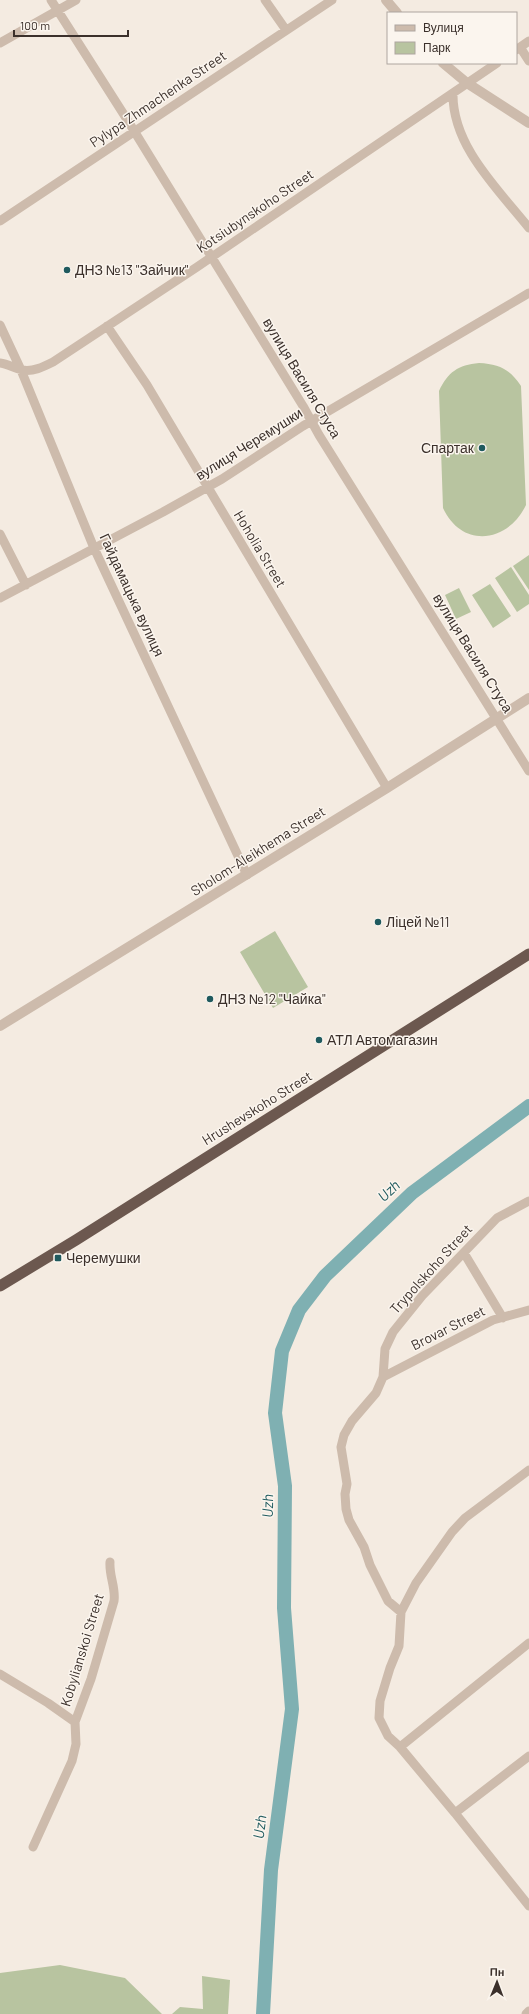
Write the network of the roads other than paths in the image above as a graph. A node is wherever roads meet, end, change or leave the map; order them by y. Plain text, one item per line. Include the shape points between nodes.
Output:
1 (51, 0) edge
2 (76, 0) edge
3 (265, 0) edge
4 (332, 0) edge
5 (386, 0) edge
6 (58, 11) junction
7 (396, 12) edge
8 (286, 30) junction
9 (529, 41) edge
10 (0, 43) edge
11 (518, 49) edge
12 (529, 61) edge
13 (444, 64) edge
14 (497, 64) edge
15 (467, 84) junction
16 (452, 93) junction
17 (529, 123) edge
18 (134, 132) junction
19 (0, 220) edge
20 (529, 228) edge
21 (211, 257) junction
22 (529, 293) edge
23 (0, 325) edge
24 (107, 326) junction
25 (0, 363) edge
26 (21, 370) junction
27 (312, 421) junction
28 (207, 487) junction
29 (0, 534) edge
30 (94, 548) junction
31 (26, 584) junction
32 (0, 598) edge
33 (529, 698) edge
34 (497, 719) junction
35 (529, 771) edge
36 (387, 788) junction
37 (247, 874) junction
38 (529, 954) edge
39 (0, 1026) edge
40 (529, 1201) edge
41 (464, 1253) junction
42 (0, 1286) edge
43 (529, 1310) edge
44 (503, 1318) junction
45 (382, 1377) junction
46 (529, 1470) edge
47 (110, 1562) dead end
48 (401, 1612) junction
49 (529, 1643) edge
50 (0, 1674) edge
51 (75, 1722) junction
52 (400, 1747) junction
53 (529, 1756) edge
54 (455, 1813) junction
55 (33, 1847) dead end
56 (529, 1906) edge
57 (529, 2011) edge
58 (526, 2014) edge

1 - 6 street, вулиця Василя Стуса
2 - 6 street
3 - 8 street
4 - 8 street, Pylypa Zhmachenka Street
5 - 7 street
6 - 10 street
6 - 18 street, вулиця Василя Стуса
8 - 18 street, Pylypa Zhmachenka Street
9 - 11 street
11 - 12 street
13 - 15 street
14 - 15 street, Kotsiubynskoho Street
15 - 16 street, Kotsiubynskoho Street
15 - 17 street
16 - 20 street via 452,108 476,161
16 - 21 street, Kotsiubynskoho Street
18 - 19 street, Pylypa Zhmachenka Street
18 - 21 street, вулиця Василя Стуса
21 - 24 street, Kotsiubynskoho Street
21 - 27 street, вулиця Василя Стуса
22 - 27 street, вулиця Черемушки
23 - 26 street, Гайдамацька вулиця
24 - 26 street, Kotsiubynskoho Street via 48,364 38,369
24 - 28 street, Hoholia Street
25 - 26 street, Kotsiubynskoho Street
26 - 30 street, Гайдамацька вулиця
27 - 28 street, вулиця Черемушки
27 - 34 street, вулиця Василя Стуса
28 - 30 street, вулиця Черемушки
28 - 36 street, Hoholia Street
29 - 31 street
30 - 31 street, вулиця Черемушки
30 - 37 street, Гайдамацька вулиця
31 - 32 street, вулиця Черемушки
33 - 34 street, Sholom-Aleikhema Street
34 - 35 street, вулиця Василя Стуса
34 - 36 street, Sholom-Aleikhema Street
36 - 37 street, Sholom-Aleikhema Street
37 - 39 street, Sholom-Aleikhema Street
38 - 42 highway, Hrushevskoho Street
40 - 41 street, Trypolskoho Street via 497,1218
41 - 44 street
41 - 45 street, Trypolskoho Street via 422,1296 394,1332 385,1349
43 - 44 street, Brovar Street
44 - 45 street, Brovar Street via 493,1320
45 - 48 street, Trypolskoho Street via 376,1393 352,1421 344,1435 342,1447 347,1484 346,1509 348,1520 364,1547 388,1601
46 - 48 street via 482,1503 452,1532 416,1583
47 - 51 street, Kobylianskoi Street via 114,1601 91,1679
48 - 52 street via 399,1646 379,1709 382,1728
49 - 52 street
50 - 51 street, Kobylianskoi Street
51 - 55 street, Kobylianskoi Street via 76,1744 72,1761
52 - 54 street
53 - 54 street
54 - 56 street
57 - 58 street

